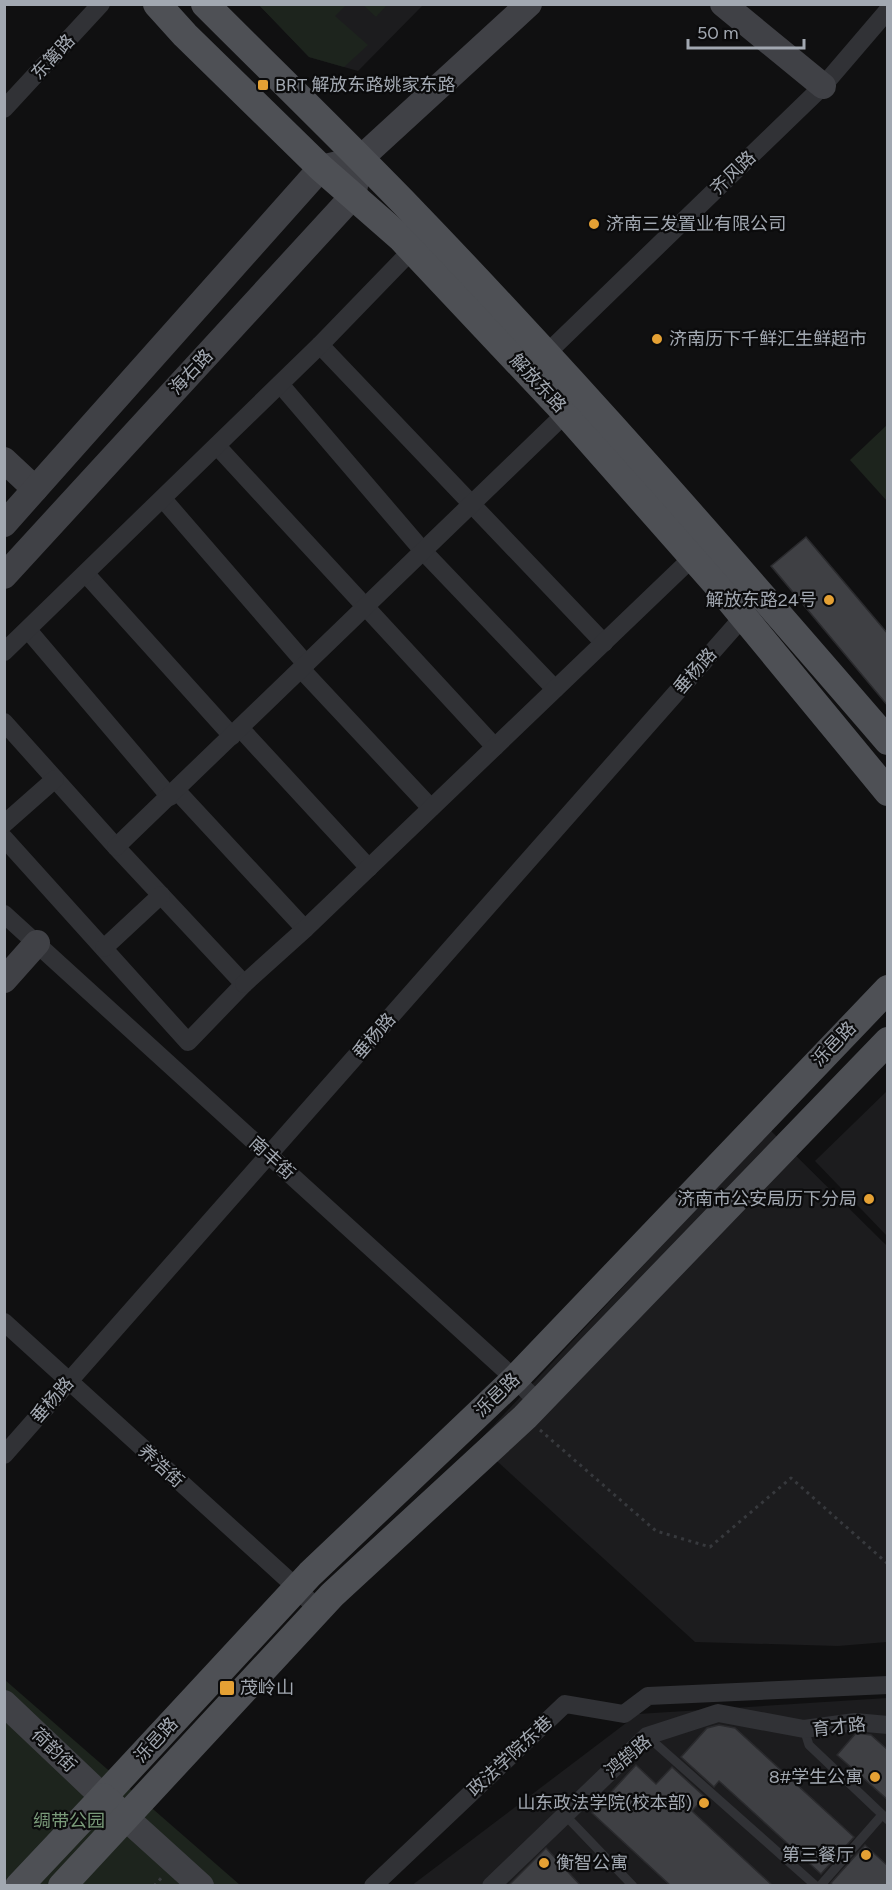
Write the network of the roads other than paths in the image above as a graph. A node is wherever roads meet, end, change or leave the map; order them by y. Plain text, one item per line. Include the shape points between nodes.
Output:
1 (101, 4) edge
2 (157, 4) edge
3 (205, 4) edge
4 (723, 4) edge
5 (520, 9) edge
6 (888, 10) edge
7 (823, 86) junction
8 (4, 109) edge
9 (360, 159) junction
10 (321, 168) junction
11 (353, 196) junction
12 (412, 250) junction
13 (320, 345) junction
14 (545, 354) junction
15 (280, 384) junction
16 (566, 414) junction
17 (217, 446) junction
18 (4, 460) edge
19 (35, 489) junction
20 (163, 499) junction
21 (472, 504) junction
22 (4, 524) edge
23 (423, 551) junction
24 (692, 558) junction
25 (86, 574) junction
26 (4, 576) edge
27 (365, 608) junction
28 (743, 617) junction
29 (28, 630) junction
30 (604, 643) junction
31 (4, 652) edge
32 (304, 667) junction
33 (555, 689) junction
34 (4, 722) edge
35 (236, 732) junction
36 (888, 741) edge
37 (495, 747) junction
38 (55, 779) junction
39 (888, 792) edge
40 (173, 794) junction
41 (431, 808) junction
42 (4, 824) edge
43 (4, 838) edge
44 (116, 847) junction
45 (369, 868) junction
46 (161, 895) junction
47 (4, 914) edge
48 (305, 929) junction
49 (37, 943) junction
50 (104, 948) junction
51 (4, 980) edge
52 (244, 984) junction
53 (888, 988) edge
54 (888, 1041) edge
55 (269, 1155) junction
56 (4, 1322) edge
57 (515, 1379) junction
58 (68, 1382) junction
59 (532, 1410) junction
60 (4, 1455) edge
61 (297, 1588) junction
62 (318, 1610) junction
63 (888, 1685) edge
64 (4, 1703) edge
65 (624, 1714) junction
66 (888, 1725) edge
67 (804, 1729) junction
68 (647, 1736) junction
69 (103, 1797) junction
70 (564, 1814) junction
71 (126, 1818) junction
72 (885, 1818) edge
73 (19, 1886) edge
74 (62, 1886) edge
75 (201, 1886) edge
76 (373, 1886) edge
77 (491, 1886) edge
78 (633, 1886) edge
79 (818, 1886) edge

1 - 8 street, 东篱路
2 - 10 main road, 解放东路
3 - 9 main road, 解放东路
4 - 7 main road
5 - 9 main road
6 - 7 street, 齐风路
7 - 14 street, 齐风路
9 - 10 main road
9 - 11 main road
9 - 14 main road, 解放东路
10 - 11 main road, 解放东路
10 - 19 main road
11 - 12 main road, 解放东路
11 - 26 main road, 海右路
12 - 13 street
12 - 16 main road, 解放东路
13 - 15 street
13 - 21 street
14 - 36 main road, 解放东路 via 734,562
15 - 17 street
15 - 23 street
16 - 21 street
16 - 24 main road, 解放东路
17 - 20 street
17 - 27 street
18 - 19 main road
19 - 22 main road
20 - 25 street
20 - 32 street
21 - 23 street
21 - 30 street
23 - 27 street
23 - 33 street
24 - 28 main road, 解放东路
24 - 30 street
25 - 29 street
25 - 35 street
27 - 32 street
27 - 37 street
28 - 39 main road, 解放东路
28 - 55 street, 垂杨路
29 - 31 street
29 - 40 street
30 - 33 street
32 - 35 street
32 - 41 street
33 - 37 street
34 - 38 street
35 - 40 street
35 - 45 street
37 - 41 street
38 - 42 street
38 - 44 street
40 - 44 street
40 - 48 street
41 - 45 street
43 - 50 street
44 - 46 street
45 - 48 street
46 - 50 street
46 - 52 street
47 - 49 street, 南丰街
48 - 52 street
49 - 51 main road
49 - 55 street, 南丰街
50 - 52 street via 188,1042
53 - 57 main road, 泺邑路
54 - 59 main road, 泺邑路
55 - 57 street, 南丰街
55 - 58 street, 垂杨路
56 - 58 street, 养浩街
57 - 59 street, 南丰街
57 - 61 main road, 泺邑路
58 - 60 street, 垂杨路
58 - 61 street, 养浩街
59 - 62 main road, 泺邑路
61 - 62 street, 养浩街
61 - 69 main road, 泺邑路
62 - 71 main road, 泺邑路
63 - 65 street via 648,1695
64 - 69 main road, 荷韵街
65 - 68 street
65 - 76 street, 政法学院东巷 via 565,1704
66 - 67 street, 育才路 via 855,1722
67 - 68 street, 鸿鹄路 via 718,1713
67 - 72 lane, 育才路 via 809,1745
68 - 70 street, 鸿鹄路
68 - 79 lane
69 - 71 main road
69 - 73 main road, 泺邑路
70 - 77 street, 鸿鹄路
70 - 78 lane
71 - 74 main road, 泺邑路
71 - 75 main road
72 - 79 lane

